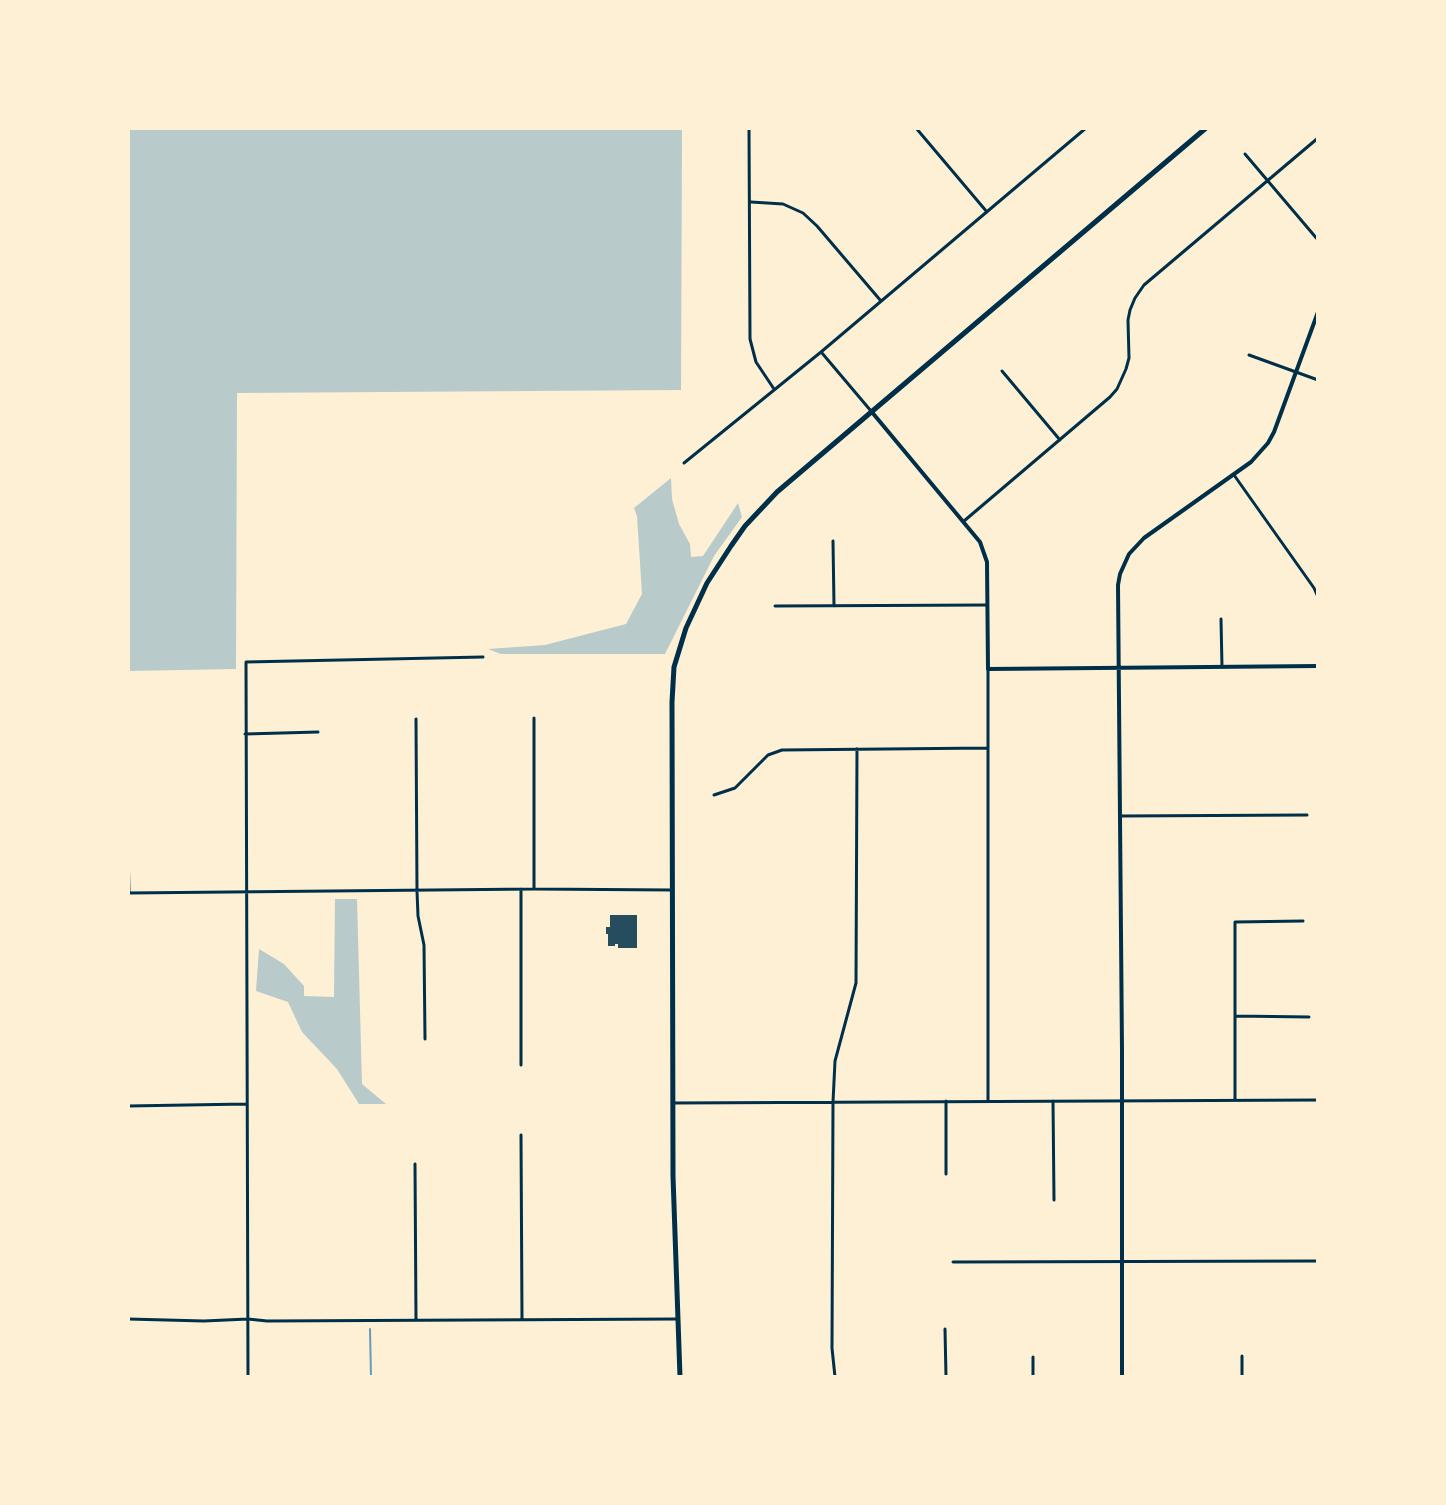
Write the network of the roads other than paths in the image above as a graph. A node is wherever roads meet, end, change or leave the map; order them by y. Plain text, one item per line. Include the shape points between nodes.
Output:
1 (749, 128) edge
2 (916, 128) edge
3 (1086, 128) edge
4 (1206, 128) edge
5 (1318, 138) edge
6 (1245, 154) dead end
7 (1268, 181) junction
8 (749, 202) junction
9 (987, 212) junction
10 (1318, 240) edge
11 (881, 301) junction
12 (1318, 312) edge
13 (821, 352) junction
14 (1249, 355) dead end
15 (1002, 371) dead end
16 (1295, 372) junction
17 (1318, 380) edge
18 (774, 389) junction
19 (871, 411) junction
20 (1060, 440) junction
21 (684, 463) dead end
22 (1234, 474) junction
23 (964, 521) junction
24 (833, 541) dead end
25 (1318, 597) edge
26 (987, 605) junction
27 (775, 606) dead end
28 (834, 606) junction
29 (1221, 619) dead end
30 (483, 657) dead end
31 (1318, 666) edge
32 (1222, 667) junction
33 (1119, 668) junction
34 (988, 669) junction
35 (534, 718) dead end
36 (416, 719) dead end
37 (318, 732) dead end
38 (245, 734) junction
39 (988, 748) junction
40 (857, 749) junction
41 (714, 795) dead end
42 (1307, 815) dead end
43 (1120, 816) junction
44 (128, 846) edge
45 (521, 889) junction
46 (534, 889) junction
47 (673, 890) junction
48 (245, 891) junction
49 (417, 891) junction
50 (129, 893) edge
51 (1303, 921) dead end
52 (1235, 1016) junction
53 (1309, 1017) dead end
54 (425, 1039) dead end
55 (521, 1065) dead end
56 (1122, 1100) junction
57 (1235, 1100) junction
58 (1318, 1100) edge
59 (946, 1101) junction
60 (988, 1101) junction
61 (1053, 1101) junction
62 (833, 1102) junction
63 (673, 1103) junction
64 (246, 1104) junction
65 (128, 1106) edge
66 (521, 1135) dead end
67 (415, 1164) dead end
68 (946, 1174) dead end
69 (1054, 1200) dead end
70 (1318, 1261) edge
71 (953, 1262) dead end
72 (1122, 1262) junction
73 (128, 1319) edge
74 (248, 1319) junction
75 (678, 1319) junction
76 (416, 1320) junction
77 (522, 1320) junction
78 (945, 1329) dead end
79 (1242, 1356) dead end
80 (1033, 1357) dead end
81 (248, 1377) edge
82 (680, 1377) edge
83 (835, 1377) edge
84 (946, 1377) edge
85 (1033, 1377) edge
86 (1122, 1377) edge
87 (1242, 1377) edge

1 - 8 street
2 - 9 street
3 - 9 street
4 - 19 main road
5 - 7 street
6 - 7 street
7 - 10 street
7 - 20 street via 1138,292 1128,320 1129,358 1122,380
8 - 11 street via 783,204 803,213
8 - 18 street via 750,339 756,362
9 - 11 street
11 - 13 street
12 - 16 street
13 - 18 street
13 - 19 street
14 - 16 street
15 - 20 street
16 - 17 street
16 - 22 street via 1268,443
18 - 21 street
19 - 23 street
19 - 47 main road via 745,526 707,583 686,628 672,690
20 - 23 street
22 - 25 street
22 - 33 street via 1144,538 1123,564 1118,585
23 - 26 street via 984,551
24 - 28 street
26 - 28 street
26 - 34 street
27 - 28 street
29 - 32 street
30 - 38 street via 246,662
31 - 32 street
32 - 33 street
33 - 34 street
33 - 43 street
34 - 39 street
35 - 46 street
36 - 49 street
37 - 38 street
38 - 48 street
39 - 40 street
39 - 60 street
40 - 41 street via 774,752 742,783
40 - 62 street via 856,983 835,1061
42 - 43 street
43 - 56 street
44 - 50 street
45 - 46 street
45 - 49 street
45 - 55 street
46 - 47 street
47 - 63 main road
48 - 49 street
48 - 50 street
48 - 64 street
49 - 54 street via 424,945
51 - 52 street via 1235,922
52 - 53 street
52 - 57 street
56 - 57 street
56 - 61 street
56 - 72 street
57 - 58 street
59 - 60 street
59 - 62 street
59 - 68 street
60 - 61 street
61 - 69 street
62 - 63 street
62 - 83 street
63 - 75 main road
64 - 65 street
64 - 74 street
66 - 77 street
67 - 76 street
70 - 72 street
71 - 72 street
72 - 86 street
73 - 74 street
74 - 76 street
74 - 81 street
75 - 77 street
75 - 82 main road
76 - 77 street
78 - 84 street
79 - 87 street
80 - 85 street

